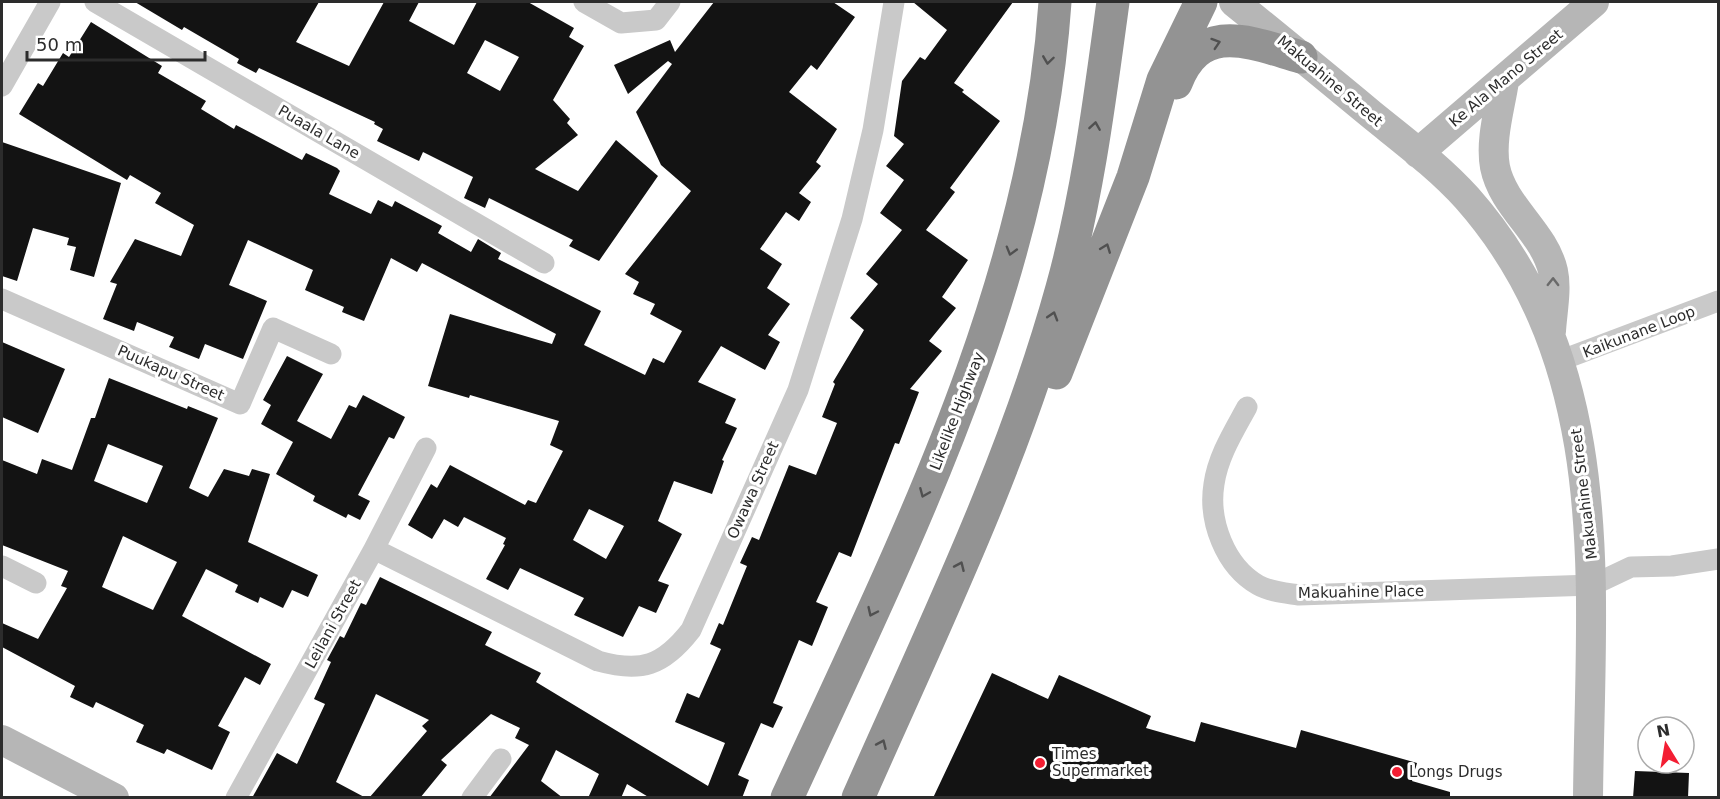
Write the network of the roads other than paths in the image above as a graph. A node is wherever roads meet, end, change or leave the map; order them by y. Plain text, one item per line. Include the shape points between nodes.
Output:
1 (50, 2) edge
2 (95, 2) edge
3 (584, 2) edge
4 (670, 2) edge
5 (894, 2) edge
6 (1055, 2) edge
7 (1113, 2) edge
8 (1201, 2) edge
9 (1234, 2) edge
10 (1594, 2) edge
11 (1300, 57) junction
12 (1504, 81) junction
13 (2, 86) edge
14 (1418, 153) junction
15 (1133, 177) junction
16 (544, 263) dead end
17 (2, 299) edge
18 (1719, 300) edge
19 (1555, 351) junction
20 (331, 354) dead end
21 (1247, 407) dead end
22 (426, 448) dead end
23 (1002, 471) junction
24 (374, 549) junction
25 (1719, 559) edge
26 (2, 566) edge
27 (36, 583) dead end
28 (1593, 585) junction
29 (2, 740) edge
30 (501, 759) dead end
31 (114, 798) edge
32 (236, 798) edge
33 (472, 798) edge
34 (787, 798) edge
35 (858, 798) edge
36 (1588, 798) edge

1 - 13 street
2 - 16 street, Puaala Lane
3 - 4 street via 621,23 656,20
5 - 24 street, Owawa Street via 873,130 852,219 798,390 691,630 677,648 658,662 634,668 598,662
6 -> 34 highway, Likelike Highway via 1032,161 1016,234 968,388 897,558
23 -> 7 highway via 1042,354 1079,222
8 - 15 highway via 1163,80
9 - 11 street, Makuahine Street
10 - 12 street, Ke Ala Mano Street
11 - 14 street, Makuahine Street
15 -> 11 highway via 1148,153 1181,70 1198,50 1220,40 1242,40
12 - 14 street, Ke Ala Mano Street
19 -> 12 street via 1553,273 1548,257 1504,190 1495,168 1494,146
14 - 19 street, Makuahine Street via 1465,196 1501,240 1531,294
23 -> 15 highway via 1034,426
17 - 20 street, Puukapu Street via 240,404 273,328
18 - 19 street, Kaikunane Loop
19 - 28 street, Makuahine Street via 1582,457
21 - 28 street, Makuahine Place via 1218,467 1213,498 1226,551 1247,577 1261,586 1299,595
22 - 24 street, Leilani Street
35 -> 23 highway
24 - 32 street, Leilani Street
25 - 28 street via 1631,567
26 - 27 street
28 - 36 street, Makuahine Street
29 - 31 street
30 - 33 street

